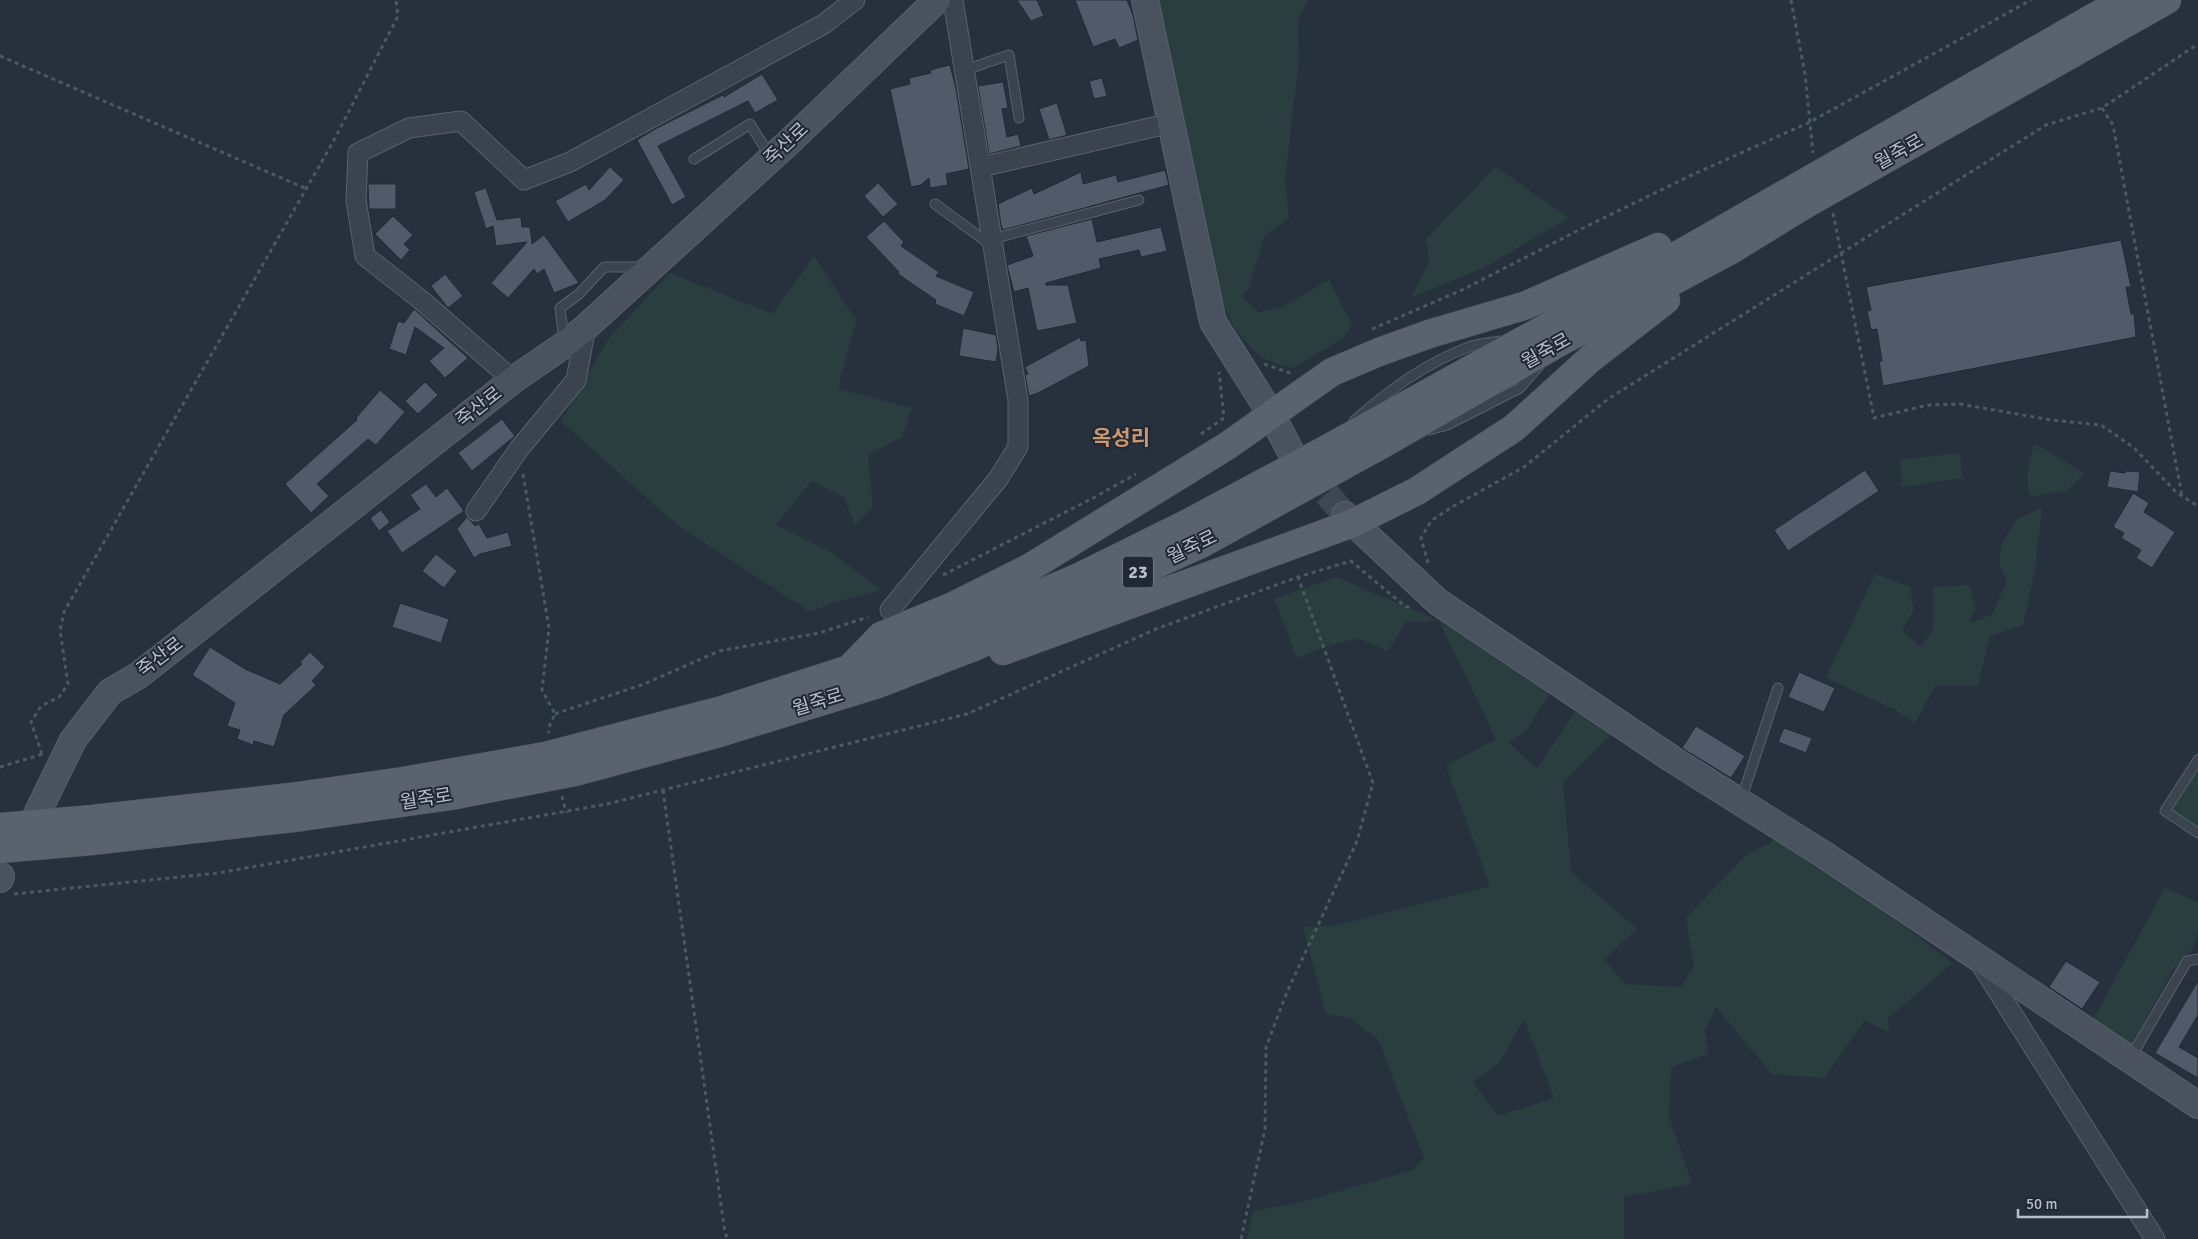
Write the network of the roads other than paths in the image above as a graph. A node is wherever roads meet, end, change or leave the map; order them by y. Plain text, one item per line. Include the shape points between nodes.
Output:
1 (855, 0) edge
2 (937, 0) edge
3 (953, 0) edge
4 (1145, 0) edge
5 (2124, 0) edge
6 (2168, 0) edge
7 (965, 70) junction
8 (1018, 118) dead end
9 (1171, 123) junction
10 (772, 158) junction
11 (694, 159) dead end
12 (981, 167) junction
13 (1139, 200) dead end
14 (935, 204) dead end
15 (992, 242) junction
16 (1731, 250) junction
17 (1685, 251) junction
18 (651, 268) junction
19 (586, 327) junction
20 (564, 346) junction
21 (513, 380) junction
22 (1271, 414) junction
23 (1291, 452) tunnel mouth
24 (476, 511) dead end
25 (1349, 519) junction
26 (890, 610) dead end
27 (974, 647) junction
28 (849, 669) junction
29 (1778, 688) dead end
30 (2198, 760) edge
31 (1740, 802) junction
32 (34, 818) dead end
33 (0, 827) edge
34 (2198, 833) edge
35 (0, 849) edge
36 (1976, 958) junction
37 (2198, 959) edge
38 (2129, 1060) junction
39 (2198, 1105) edge
40 (2155, 1239) edge

1 - 21 street via 824,24 570,162 524,180 461,121 409,128 358,152 356,200 365,256
2 - 10 street, 죽산로
3 - 7 street
4 - 9 street
5 - 17 main road, 월죽로 / 23
6 - 16 main road, 월죽로 / 23 via 1806,204
7 - 8 lane via 1008,56
7 - 12 street
9 - 12 street
9 - 22 street via 1213,322
10 - 11 lane via 750,124
10 - 18 street, 죽산로
12 - 15 street
13 - 15 lane
14 - 15 lane
15 - 26 street via 1018,400 1018,447 998,479
16 - 25 main road via 1716,273 1666,300 1590,359 1514,428 1417,491
16 - 27 main road, 월죽로 / 23 via 1201,544
17 - 22 main road via 1657,247 1524,306 1379,352 1332,372
17 - 28 main road, 월죽로 / 23 via 1323,452 1188,523 1080,576 955,630
18 - 19 street, 죽산로
18 - 20 lane via 604,267 579,294 560,308
19 - 20 street, 죽산로
19 - 24 street via 576,380 519,449
20 - 21 street, 죽산로
21 - 32 street, 죽산로 via 139,675 110,692 73,740
22 - 23 street
22 - 28 main road via 1227,446 1029,568 953,606 881,636
25 - 27 main road via 1004,652
25 - 31 street via 1438,602
27 - 35 main road, 월죽로 / 23 via 878,684 716,734 575,772 451,796 302,817
28 - 33 main road, 월죽로 / 23 via 722,710 535,757 290,797
29 - 31 lane
30 - 34 lane via 2165,811
31 - 36 street
36 - 38 street
36 - 40 street
37 - 38 lane via 2187,961
38 - 39 street

